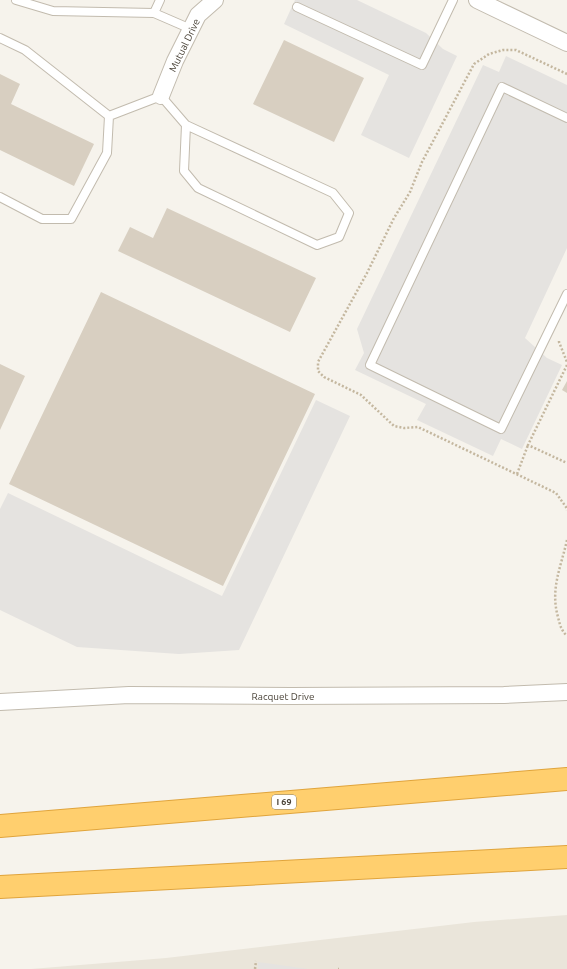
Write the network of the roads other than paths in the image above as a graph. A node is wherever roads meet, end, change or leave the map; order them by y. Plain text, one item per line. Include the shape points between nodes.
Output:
1 (16, 0) edge
2 (160, 0) edge
3 (215, 0) edge
4 (453, 0) edge
5 (477, 0) edge
6 (297, 7) dead end
7 (154, 13) junction
8 (191, 29) junction
9 (0, 38) edge
10 (567, 43) edge
11 (161, 96) junction
12 (109, 116) junction
13 (567, 118) edge
14 (186, 125) junction
15 (0, 197) edge
16 (567, 294) edge
17 (567, 692) edge
18 (0, 702) edge
19 (567, 779) edge
20 (0, 826) edge
21 (567, 857) edge
22 (0, 887) edge

1 - 7 lane via 54,11
2 - 7 lane
3 - 8 street, Mutual Drive via 198,15
4 - 6 lane via 422,64
5 - 10 street
7 - 8 lane
8 - 11 street, Mutual Drive
9 - 12 lane via 25,50
11 - 12 lane
11 - 14 lane
12 - 15 lane via 107,153 71,220 42,219
13 - 16 lane via 502,87 370,365 501,429
14 - 14 lane via 334,193 349,213 338,237 317,245 198,188 184,171
17 - 18 street, Racquet Drive via 291,696 130,694
19 - 20 highway, I 69
21 - 22 highway

